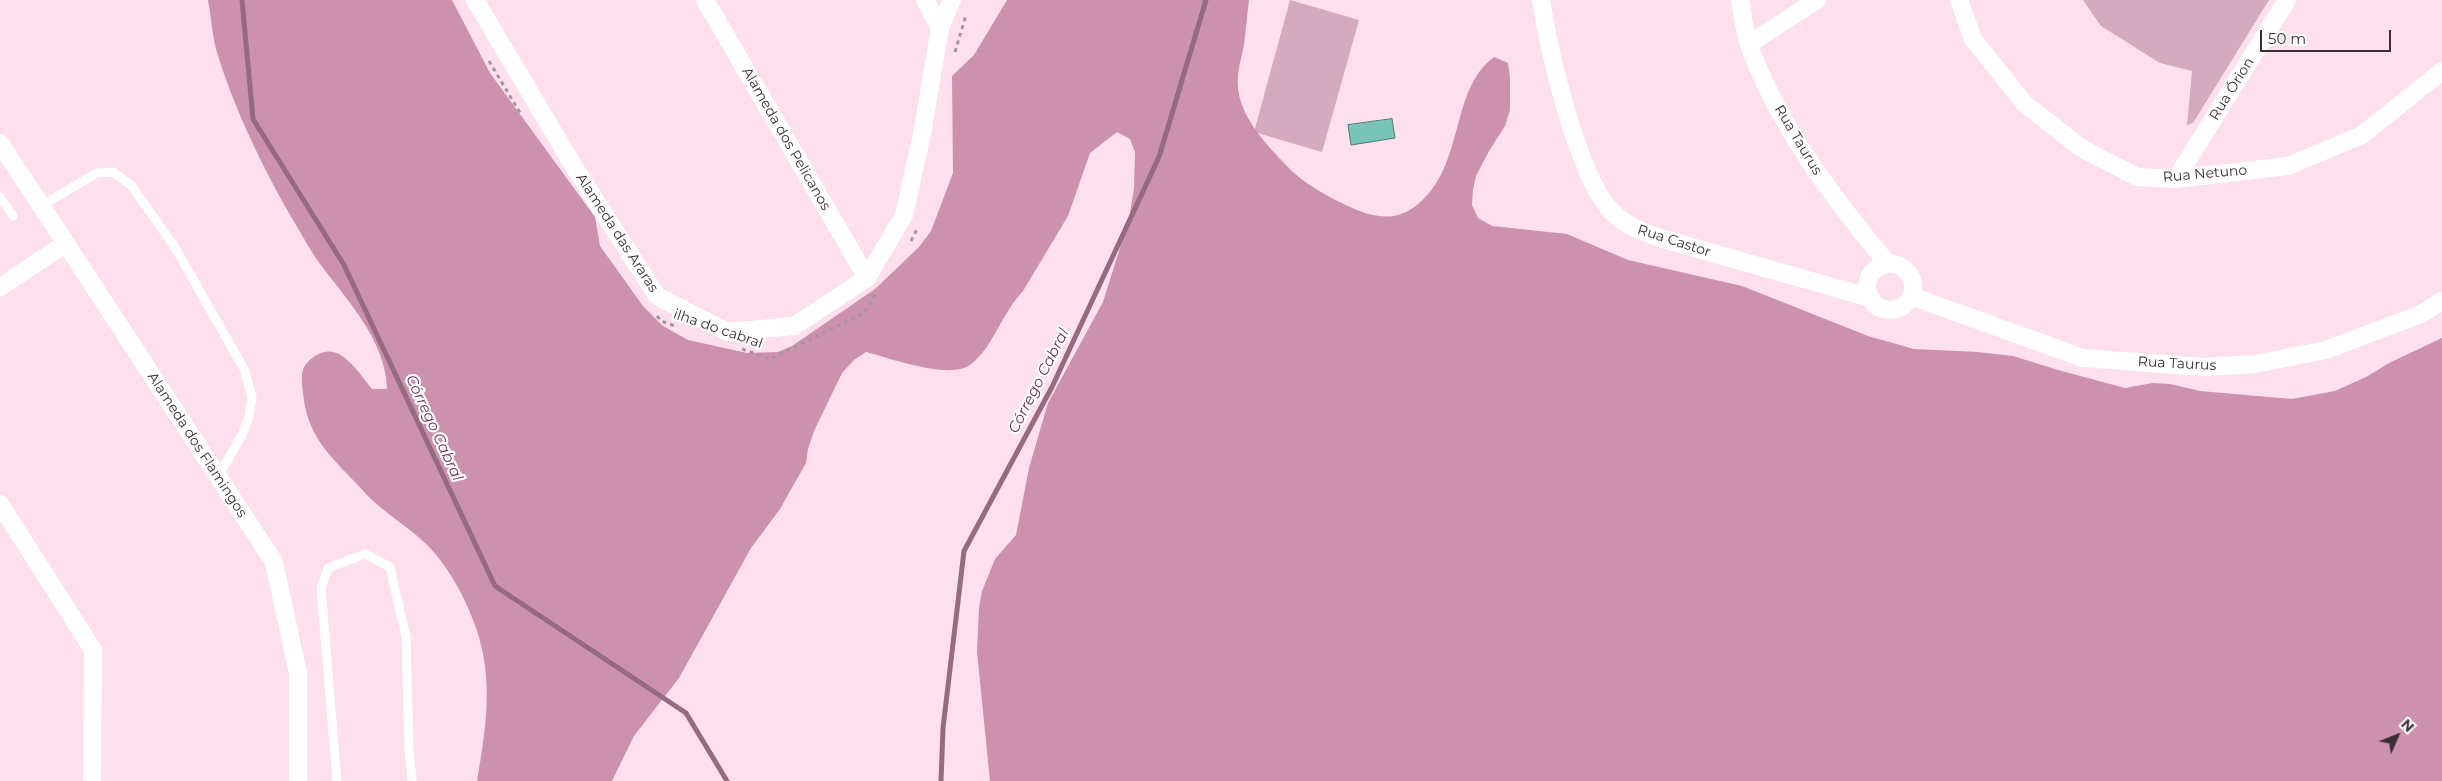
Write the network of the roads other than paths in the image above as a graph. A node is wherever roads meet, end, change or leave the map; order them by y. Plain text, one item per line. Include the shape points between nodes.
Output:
1 (476, 0) edge
2 (705, 0) edge
3 (925, 0) edge
4 (952, 0) edge
5 (1541, 0) edge
6 (1740, 0) edge
7 (1817, 0) edge
8 (1959, 0) edge
9 (2287, 0) edge
10 (940, 28) junction
11 (1749, 44) junction
12 (2442, 71) edge
13 (0, 143) edge
14 (2176, 179) junction
15 (0, 197) edge
16 (41, 206) junction
17 (12, 216) dead end
18 (65, 244) junction
19 (1888, 264) junction
20 (874, 283) junction
21 (0, 287) edge
22 (1912, 296) junction
23 (1871, 298) junction
24 (2442, 301) edge
25 (218, 476) junction
26 (0, 504) edge
27 (92, 781) edge
28 (298, 781) edge
29 (337, 781) edge
30 (412, 781) edge

1 - 20 street, Alameda das Araras via 576,170 658,296 728,332 794,326
2 - 20 street, Alameda dos Pelicanos
3 - 10 street
4 - 10 street, Alameda das Araras
5 - 23 street, Rua Castor via 1574,135 1595,186 1610,210 1631,228 1663,239
6 - 11 street, Rua Taurus
7 - 11 street
8 - 14 street, Rua Netuno via 1973,38 2024,103 2080,148 2137,177
9 - 14 street, Rua Órion
10 - 20 street, Alameda das Araras via 904,215
11 - 19 street, Rua Taurus via 1782,116 1828,190
12 - 14 street, Rua Netuno via 2362,135 2288,166
13 - 16 street, Alameda dos Flamingos
15 - 17 lane
16 - 18 street, Alameda dos Flamingos
16 - 25 lane via 97,173 113,172 131,185 176,250 244,369 252,397 242,435
18 - 21 street
18 - 25 street, Alameda dos Flamingos
19 - 22 street via 1900,266 1909,273
19 - 23 street via 1872,273 1868,290
22 - 23 street via 1900,308 1892,310 1876,305
22 - 24 street, Rua Taurus via 2083,358 2204,367 2255,364 2326,350 2421,314
25 - 28 street, Alameda dos Flamingos via 274,562 298,673
26 - 27 street via 93,650
29 - 30 lane via 320,588 328,568 365,554 390,567 406,637

